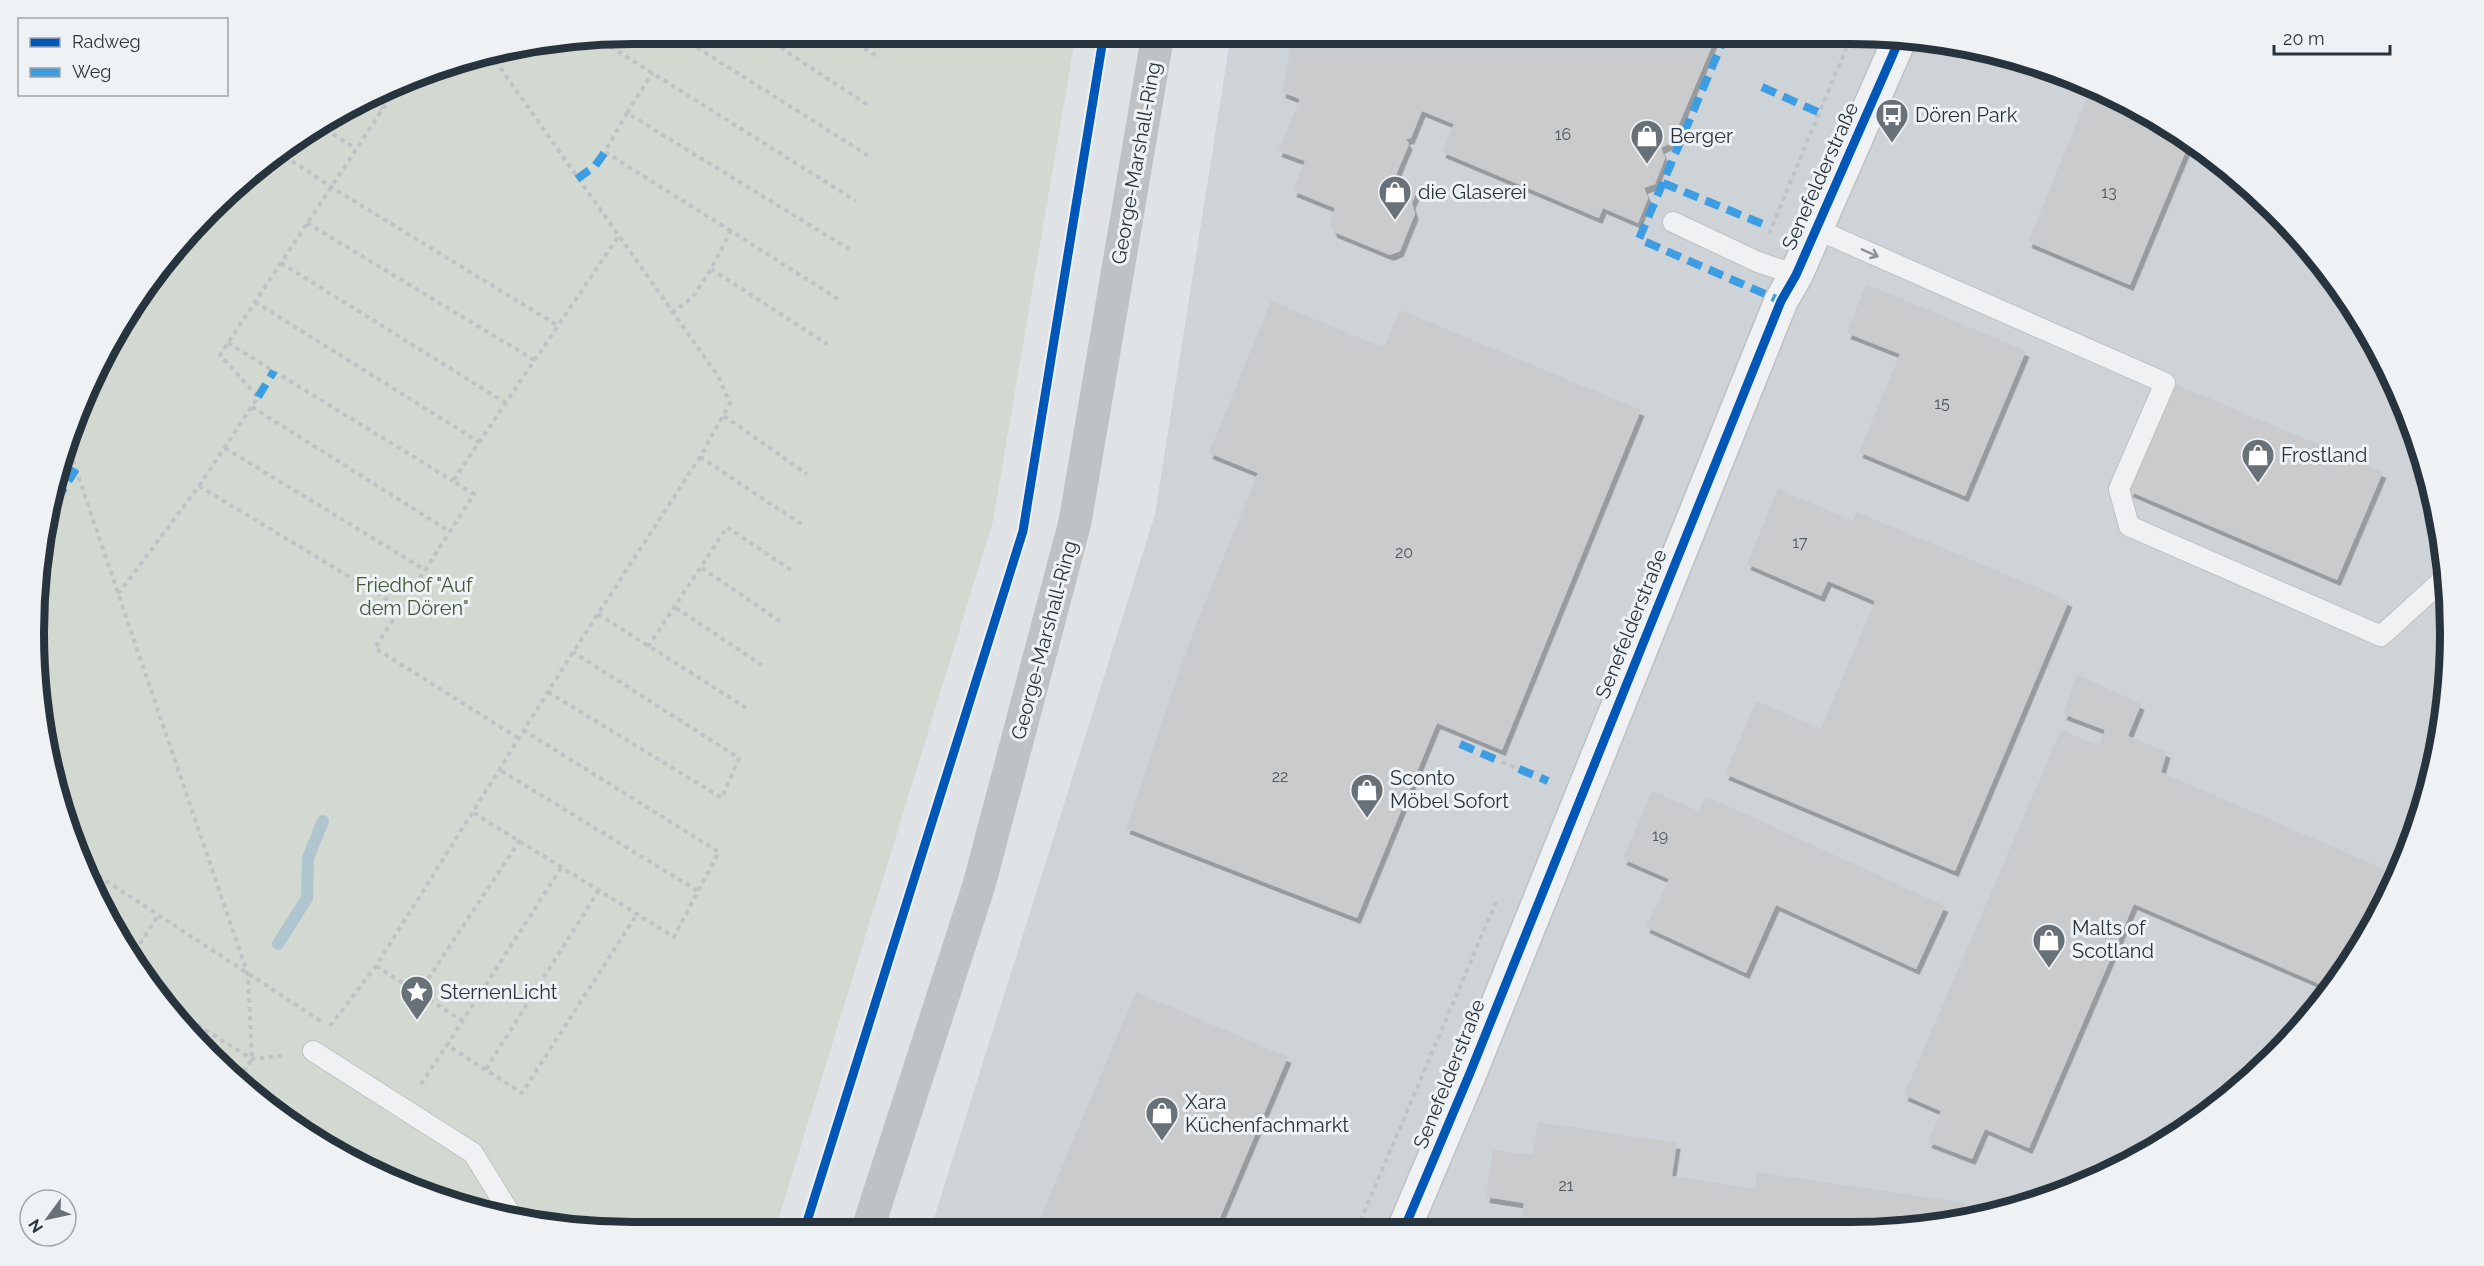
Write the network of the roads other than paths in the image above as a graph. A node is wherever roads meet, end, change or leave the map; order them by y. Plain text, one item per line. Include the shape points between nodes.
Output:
1 (1156, 44) edge
2 (1897, 46) edge
3 (1673, 222) dead end
4 (1816, 229) junction
5 (1796, 276) junction
6 (2438, 584) edge
7 (313, 1051) dead end
8 (507, 1208) edge
9 (870, 1222) edge
10 (1407, 1222) edge

1 - 9 main road, George-Marshall-Ring via 1075,522 980,885
2 - 4 street, Senefelderstraße
3 - 5 lane
4 - 5 street, Senefelderstraße
4 -> 6 lane via 2165,383 2119,489 2129,526 2382,636
5 - 10 street, Senefelderstraße via 1781,301
7 - 8 lane via 473,1153

